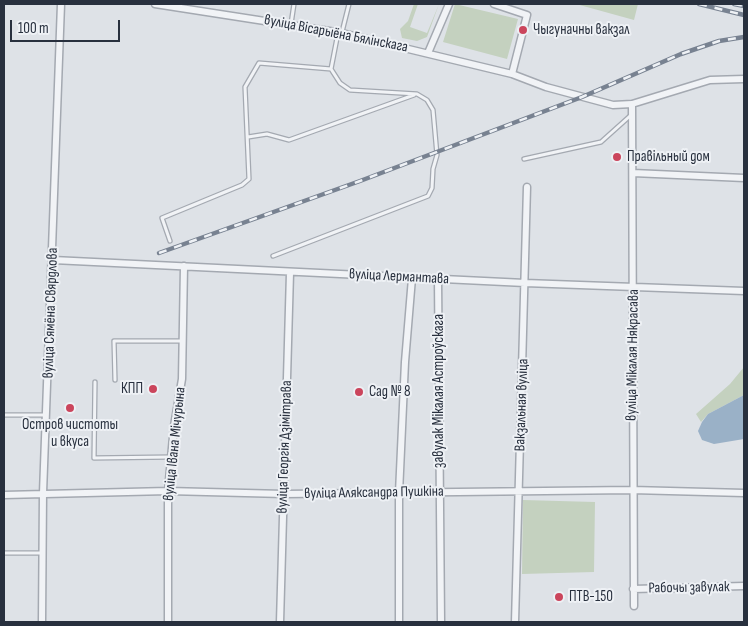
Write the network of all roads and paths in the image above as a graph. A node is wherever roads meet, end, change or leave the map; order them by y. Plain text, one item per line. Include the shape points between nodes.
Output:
1 (61, 4) edge
2 (155, 4) edge
3 (294, 4) edge
4 (349, 4) edge
5 (449, 4) edge
6 (494, 4) edge
7 (291, 24) junction
8 (340, 33) junction
9 (428, 54) junction
10 (332, 69) junction
11 (512, 74) junction
12 (744, 80) edge
13 (415, 94) junction
14 (632, 104) junction
15 (632, 113) junction
16 (248, 138) junction
17 (524, 159) dead end
18 (633, 172) junction
19 (744, 178) edge
20 (526, 187) dead end
21 (170, 241) dead end
22 (273, 256) dead end
23 (53, 260) junction
24 (184, 266) junction
25 (290, 273) junction
26 (412, 278) junction
27 (438, 279) junction
28 (525, 283) junction
29 (634, 286) junction
30 (744, 291) edge
31 (182, 341) junction
32 (114, 380) dead end
33 (95, 382) dead end
34 (4, 415) edge
35 (46, 415) junction
36 (170, 457) junction
37 (632, 490) junction
38 (168, 491) junction
39 (519, 491) junction
40 (439, 492) junction
41 (43, 493) junction
42 (399, 493) junction
43 (744, 493) edge
44 (284, 494) junction
45 (4, 495) edge
46 (4, 552) edge
47 (43, 553) junction
48 (744, 586) edge
49 (633, 589) junction
50 (634, 606) dead end
51 (42, 622) edge
52 (168, 622) edge
53 (280, 622) edge
54 (399, 622) edge
55 (441, 622) edge
56 (515, 622) edge

1 - 23 street, вуліца Сямёна Свярдлова
2 - 7 street, вуліца Вісарыёна Бялінскага
3 - 7 lane
4 - 8 lane
5 - 9 street, вуліца Вісарыёна Бялінскага
6 - 11 street via 527,15
7 - 8 street, вуліца Вісарыёна Бялінскага
8 - 9 street, вуліца Вісарыёна Бялінскага
8 - 10 lane
9 - 11 street, вуліца Вісарыёна Бялінскага
10 - 13 lane via 340,83 350,90
10 - 16 lane via 259,63 245,87
11 - 14 street, вуліца Вісарыёна Бялінскага via 604,104
12 - 14 street, вуліца Вісарыёна Бялінскага via 710,80
13 - 16 lane via 289,140 267,134
13 - 22 lane via 427,100 434,110 438,155 428,196
14 - 15 street, вуліца Мікалая Някрасава
15 - 17 lane via 601,142
15 - 18 street, вуліца Мікалая Някрасава
16 - 21 lane via 249,179 242,185 162,218
18 - 19 street
18 - 29 street, вуліца Мікалая Някрасава
20 - 28 street, Вакзальная вуліца
23 - 24 street, вуліца Лермантава
23 - 35 street, вуліца Сямёна Свярдлова
24 - 25 street, вуліца Лермантава
24 - 31 street, вуліца Івана Мічурына
25 - 26 street, вуліца Лермантава
25 - 44 street, вуліца Георгія Дзімітрава
26 - 27 street, вуліца Лермантава
26 - 42 street
27 - 28 street, вуліца Лермантава
27 - 40 street, завулак Мікалая Астроўскага
28 - 29 street, вуліца Лермантава
28 - 39 street, Вакзальная вуліца
29 - 30 street, вуліца Лермантава
29 - 37 street, вуліца Мікалая Някрасава
31 - 32 lane via 114,341
31 - 36 street, вуліца Івана Мічурына via 182,379
33 - 36 lane via 94,458
34 - 35 lane
35 - 41 street, вуліца Сямёна Свярдлова
36 - 38 street, вуліца Івана Мічурына
37 - 39 street, вуліца Аляксандра Пушкіна
37 - 43 street, вуліца Аляксандра Пушкіна
37 - 49 street, вуліца Мікалая Някрасава
38 - 41 street, вуліца Аляксандра Пушкіна
38 - 44 street, вуліца Аляксандра Пушкіна
38 - 52 street, вуліца Івана Мічурына
39 - 40 street, вуліца Аляксандра Пушкіна
39 - 56 street, Вакзальная вуліца
40 - 42 street, вуліца Аляксандра Пушкіна
40 - 55 street, завулак Мікалая Астроўскага
41 - 45 street, вуліца Аляксандра Пушкіна
41 - 47 street, вуліца Сямёна Свярдлова
42 - 44 street, вуліца Аляксандра Пушкіна
42 - 54 street
44 - 53 street, вуліца Георгія Дзімітрава
46 - 47 lane
47 - 51 street, вуліца Сямёна Свярдлова
48 - 49 street, Рабочы завулак
49 - 50 street, вуліца Мікалая Някрасава

